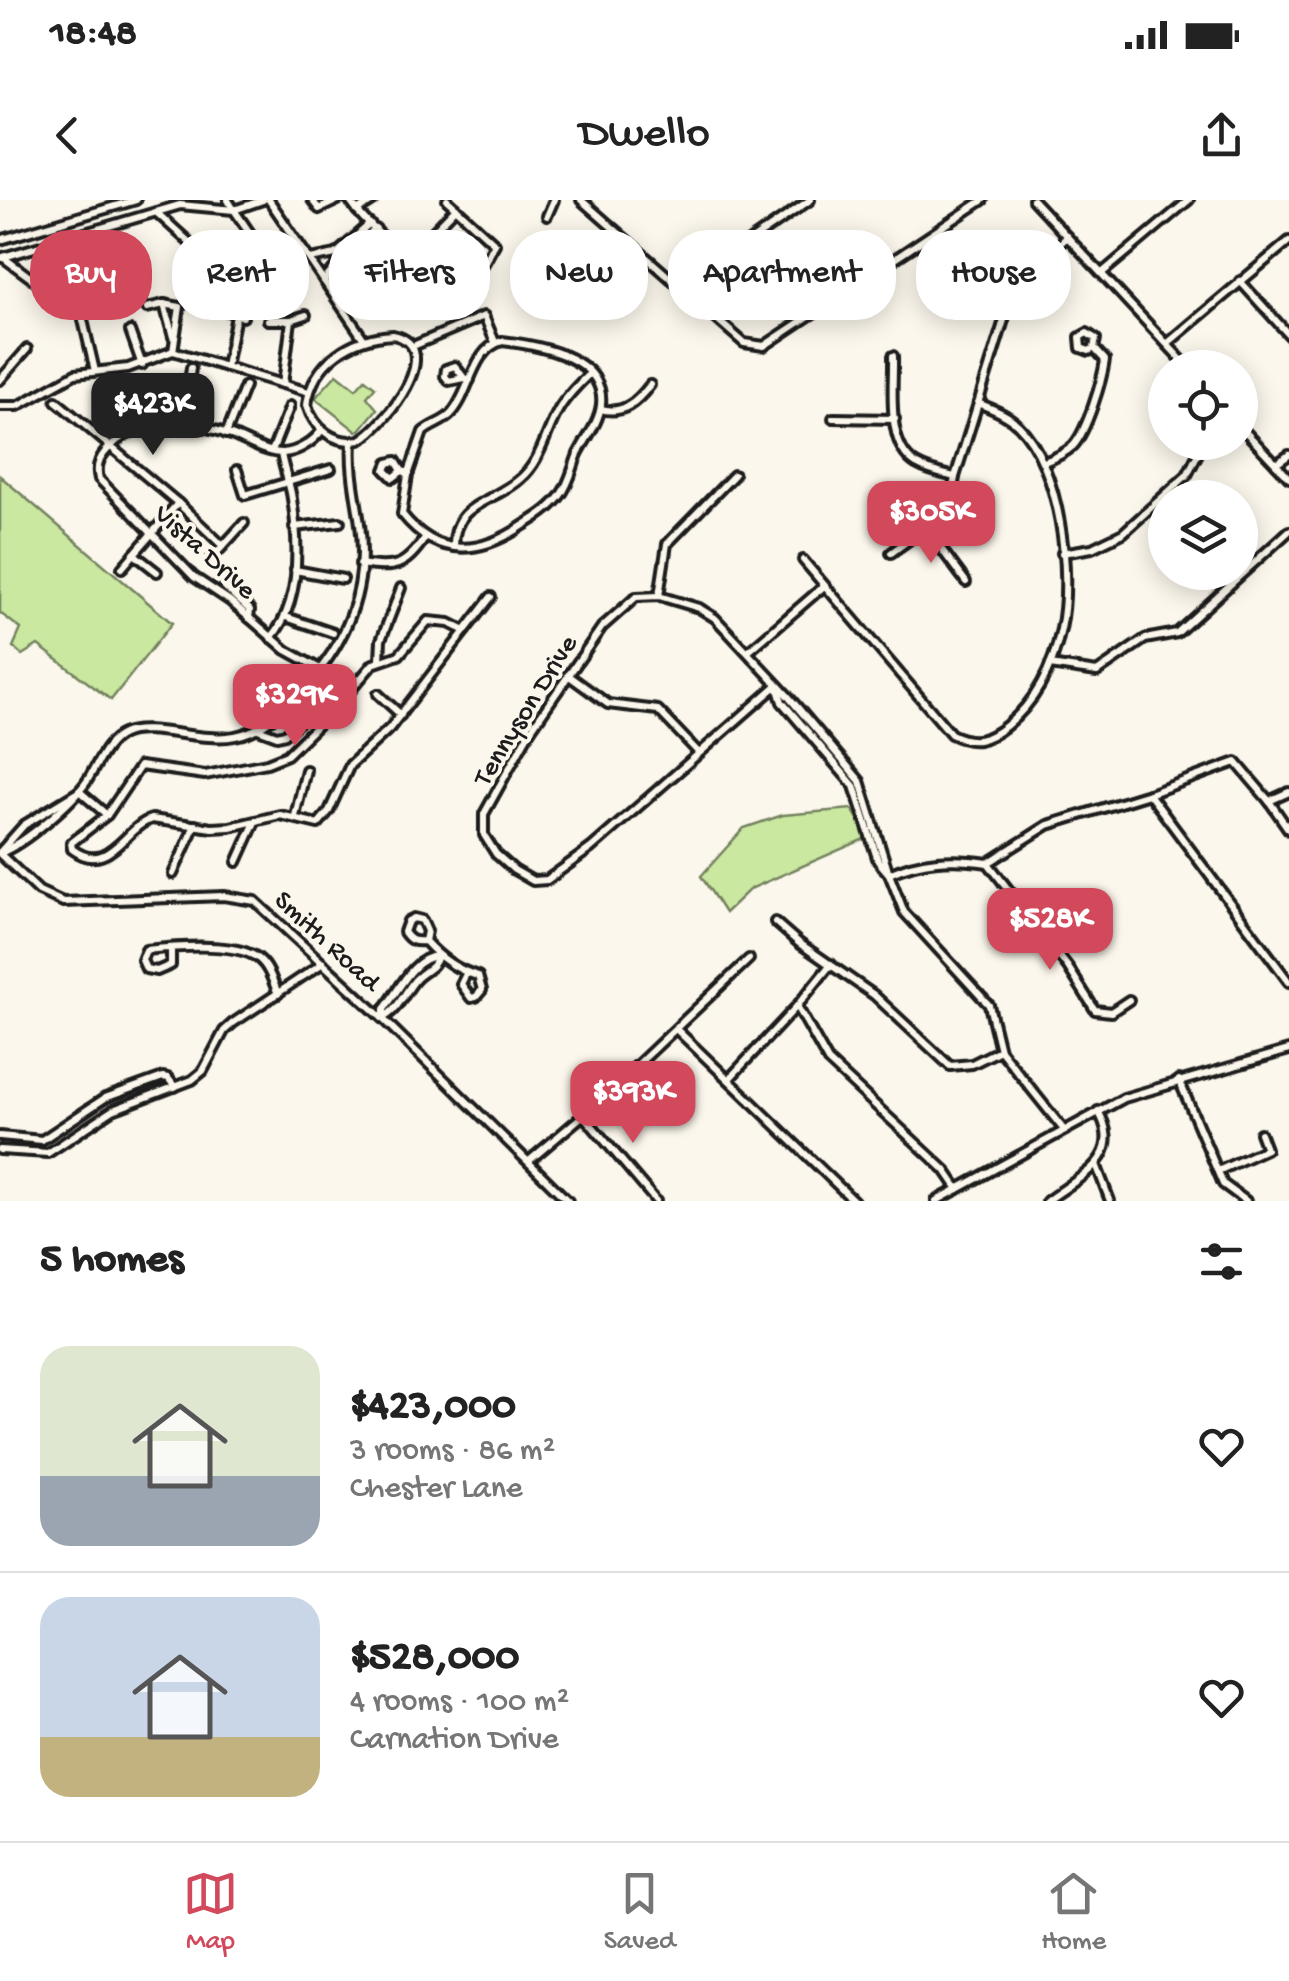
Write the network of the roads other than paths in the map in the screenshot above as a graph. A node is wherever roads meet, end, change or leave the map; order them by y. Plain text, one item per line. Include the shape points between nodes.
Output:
1 (136, 200) edge
2 (228, 200) edge
3 (266, 200) edge
4 (312, 200) edge
5 (338, 200) edge
6 (349, 200) edge
7 (374, 200) edge
8 (447, 200) edge
9 (554, 200) edge
10 (580, 200) edge
11 (810, 200) edge
12 (983, 200) edge
13 (1033, 200) edge
14 (1189, 200) edge
15 (125, 201) edge
16 (456, 208) junction
17 (234, 210) junction
18 (357, 211) junction
19 (156, 212) junction
20 (547, 216) dead end
21 (373, 227) junction
22 (101, 230) edge
23 (176, 230) edge
24 (246, 230) edge
25 (377, 230) edge
26 (435, 230) edge
27 (479, 230) edge
28 (766, 230) edge
29 (1061, 230) edge
30 (0, 240) edge
31 (1071, 241) edge
32 (1289, 241) edge
33 (30, 248) edge
34 (1, 258) edge
35 (896, 258) edge
36 (310, 259) junction
37 (1102, 273) junction
38 (668, 277) edge
39 (30, 278) edge
40 (324, 281) junction
41 (1240, 281) junction
42 (164, 304) junction
43 (152, 307) edge
44 (83, 320) dead end
45 (238, 320) edge
46 (291, 320) edge
47 (717, 320) edge
48 (803, 320) edge
49 (1004, 320) edge
50 (130, 331) dead end
51 (1289, 336) edge
52 (363, 338) junction
53 (495, 342) junction
54 (1168, 343) junction
55 (413, 346) junction
56 (174, 347) junction
57 (1094, 348) dead end
58 (27, 349) dead end
59 (1174, 350) edge
60 (894, 356) dead end
61 (142, 365) junction
62 (226, 367) junction
63 (191, 368) dead end
64 (95, 371) junction
65 (590, 373) junction
66 (0, 380) edge
67 (129, 384) dead end
68 (282, 384) junction
69 (650, 385) dead end
70 (245, 386) dead end
71 (309, 392) junction
72 (56, 401) dead end
73 (978, 404) junction
74 (0, 406) edge
75 (290, 406) dead end
76 (601, 409) junction
77 (832, 418) dead end
78 (895, 419) junction
79 (183, 425) junction
80 (140, 430) junction
81 (322, 430) junction
82 (226, 434) junction
83 (352, 442) junction
84 (1258, 445) edge
85 (110, 446) junction
86 (277, 452) junction
87 (1289, 455) edge
88 (1195, 460) edge
89 (1043, 462) junction
90 (1276, 464) junction
91 (331, 469) dead end
92 (237, 470) dead end
93 (734, 475) dead end
94 (956, 477) junction
95 (1289, 478) edge
96 (289, 481) junction
97 (178, 503) junction
98 (340, 522) dead end
99 (244, 524) dead end
100 (294, 527) junction
101 (924, 528) junction
102 (1289, 531) edge
103 (151, 533) junction
104 (425, 538) junction
105 (224, 546) junction
106 (454, 546) junction
107 (891, 552) dead end
108 (1062, 552) junction
109 (134, 554) junction
110 (212, 558) dead end
111 (802, 560) dead end
112 (360, 564) junction
113 (122, 568) dead end
114 (295, 570) junction
115 (157, 572) dead end
116 (343, 579) dead end
117 (966, 582) dead end
118 (224, 587) dead end
119 (823, 587) junction
120 (400, 588) dead end
121 (659, 596) junction
122 (491, 597) dead end
123 (286, 617) junction
124 (250, 618) junction
125 (465, 631) junction
126 (332, 632) dead end
127 (271, 638) junction
128 (749, 651) junction
129 (380, 660) junction
130 (1050, 665) junction
131 (322, 670) junction
132 (567, 675) junction
133 (777, 688) junction
134 (378, 694) dead end
135 (340, 703) junction
136 (401, 715) junction
137 (257, 728) junction
138 (698, 752) junction
139 (306, 770) dead end
140 (79, 791) junction
141 (1289, 792) edge
142 (1150, 794) junction
143 (1269, 802) junction
144 (107, 815) junction
145 (295, 816) junction
146 (256, 821) junction
147 (195, 825) junction
148 (1289, 830) edge
149 (0, 852) edge
150 (236, 862) dead end
151 (988, 863) junction
152 (173, 874) dead end
153 (889, 874) junction
154 (1091, 908) dead end
155 (775, 922) dead end
156 (1040, 930) junction
157 (425, 941) dead end
158 (171, 949) junction
159 (438, 956) junction
160 (749, 959) dead end
161 (323, 963) junction
162 (831, 964) junction
163 (466, 974) dead end
164 (1289, 982) edge
165 (278, 994) junction
166 (1130, 1000) dead end
167 (797, 1006) junction
168 (383, 1017) junction
169 (676, 1029) junction
170 (1000, 1050) junction
171 (1289, 1050) edge
172 (729, 1079) junction
173 (1179, 1080) junction
174 (175, 1087) junction
175 (1098, 1111) junction
176 (583, 1114) junction
177 (1064, 1130) junction
178 (1260, 1133) dead end
179 (0, 1136) edge
180 (0, 1150) edge
181 (529, 1161) junction
182 (1096, 1164) junction
183 (1218, 1171) junction
184 (958, 1189) junction
185 (565, 1198) edge
186 (552, 1201) edge
187 (656, 1201) edge
188 (854, 1201) edge
189 (936, 1201) edge
190 (1047, 1201) edge
191 (1110, 1201) edge
192 (1246, 1201) edge

1 - 15 street
2 - 17 street
3 - 17 street
3 - 36 street
4 - 5 street via 319,209
6 - 18 street
7 - 18 street
8 - 16 street
9 - 20 street
10 - 38 street
11 - 28 street
12 - 35 street
13 - 29 street
14 - 37 street
15 - 30 street
16 - 26 street
16 - 27 street
17 - 19 street via 197,204
17 - 24 street
18 - 21 street
19 - 22 street
19 - 23 street
21 - 25 street
21 - 36 street via 336,254
21 - 40 street
31 - 37 street
32 - 41 street
33 - 34 street
34 - 39 street
36 - 40 street
37 - 54 street
40 - 52 street
41 - 51 street
41 - 54 street
42 - 43 street
42 - 56 street
42 - 56 street via 180,307
44 - 64 street
45 - 62 street
46 - 68 street
47 - 48 street via 744,343 764,346
49 - 73 street
50 - 61 street
52 - 55 street via 393,336
52 - 71 street via 322,369
53 - 55 street via 484,316
53 - 65 street via 540,346
53 - 104 street via 448,419 424,432 405,472 401,510
54 - 59 street
55 - 83 street via 413,370 396,404 368,435
56 - 61 street
56 - 62 street
57 - 89 street via 1105,360 1103,374 1080,437
58 - 66 street
60 - 78 street
61 - 64 street
62 - 68 street
63 - 79 street
64 - 74 street via 75,374 18,406
65 - 76 street
65 - 106 street via 561,404 530,468 458,519
67 - 80 street
68 - 71 street
69 - 76 street via 622,410
70 - 82 street
71 - 81 street via 310,414
72 - 85 street
73 - 89 street via 1017,423
73 - 94 street
75 - 86 street
76 - 106 street via 570,481 544,512 491,545
77 - 78 street
78 - 94 street via 899,446 912,462
79 - 80 street
79 - 82 street
80 - 85 street
81 - 83 street
81 - 86 street via 308,444
82 - 86 street
83 - 112 street
84 - 90 street
85 - 97 street
85 - 103 street, Vista Drive via 98,462 99,478
86 - 96 street, Vista Drive
87 - 90 street
88 - 108 street via 1187,475 1123,533 1092,548
89 - 108 street
90 - 95 street
91 - 96 street
92 - 96 street via 245,495
93 - 121 street via 667,544
94 - 101 street via 944,512
96 - 100 street, Vista Drive
97 - 103 street
97 - 105 street
98 - 100 street
99 - 105 street
100 - 114 street, Vista Drive
101 - 107 street
101 - 117 street
102 - 130 street via 1178,632 1145,638 1097,672
103 - 109 street
103 - 124 street, Vista Drive via 194,577
104 - 106 street
104 - 112 street via 395,566
105 - 110 street
108 - 130 street via 1062,627
109 - 113 street
109 - 115 street
111 - 119 street
112 - 131 street via 351,619
114 - 116 street
114 - 123 street, Vista Drive
118 - 124 street via 250,610
119 - 128 street
119 - 130 street via 951,734 965,741 991,738 1025,710
120 - 129 street
121 - 128 street via 699,608
121 - 132 street, Tennyson Drive via 636,597
122 - 125 street
123 - 126 street
123 - 127 street, Vista Drive
124 - 127 street, Vista Drive
125 - 129 street via 428,622 400,655
125 - 136 street
127 - 131 street, Vista Drive
128 - 133 street
129 - 135 street
131 - 137 street
132 - 138 street via 608,704 658,710
132 - 138 street, Tennyson Drive via 484,814 484,836 514,870 533,881 547,880
133 - 138 street, Tennyson Drive
133 - 153 street via 854,786 878,861
134 - 136 street
135 - 137 street via 324,701 285,734
135 - 144 street via 288,755 267,764 205,774 140,766
136 - 145 street via 350,765 324,819 318,824
137 - 140 street via 204,739 122,734
139 - 145 street
140 - 144 street
140 - 149 street
141 - 143 street
142 - 143 street via 1236,762
142 - 151 street via 1048,825
142 - 164 street
143 - 148 street
144 - 147 street via 78,835 72,849 89,856 109,853 144,820
145 - 146 street
146 - 147 street via 230,828
146 - 150 street
147 - 152 street
149 - 161 street, Smith Road via 39,891 62,902 224,896 255,901
151 - 153 street via 914,863
151 - 156 street
153 - 170 street via 904,912 989,1006
154 - 156 street via 1076,906
155 - 162 street
156 - 166 street via 1095,1010 1112,1012
157 - 159 street
158 - 158 street via 146,950 146,969 171,965
158 - 165 street via 254,955
159 - 163 street
159 - 168 street
160 - 169 street
161 - 165 street
161 - 168 street, Smith Road
162 - 167 street
162 - 170 street via 950,1066
165 - 174 street via 233,1022 204,1071
167 - 172 street
167 - 184 street via 828,1061
168 - 181 street, Smith Road
169 - 172 street
169 - 176 street
170 - 177 street
171 - 173 street
172 - 188 street
173 - 175 street
173 - 183 street
174 - 179 street via 162,1078 115,1093 42,1140
174 - 180 street via 113,1110 48,1154
175 - 177 street
175 - 182 street via 1108,1137
176 - 181 street
176 - 187 street
177 - 184 street
178 - 183 street via 1266,1150
181 - 185 street, Smith Road
182 - 190 street
182 - 191 street
183 - 192 street
184 - 189 street
185 - 186 street

